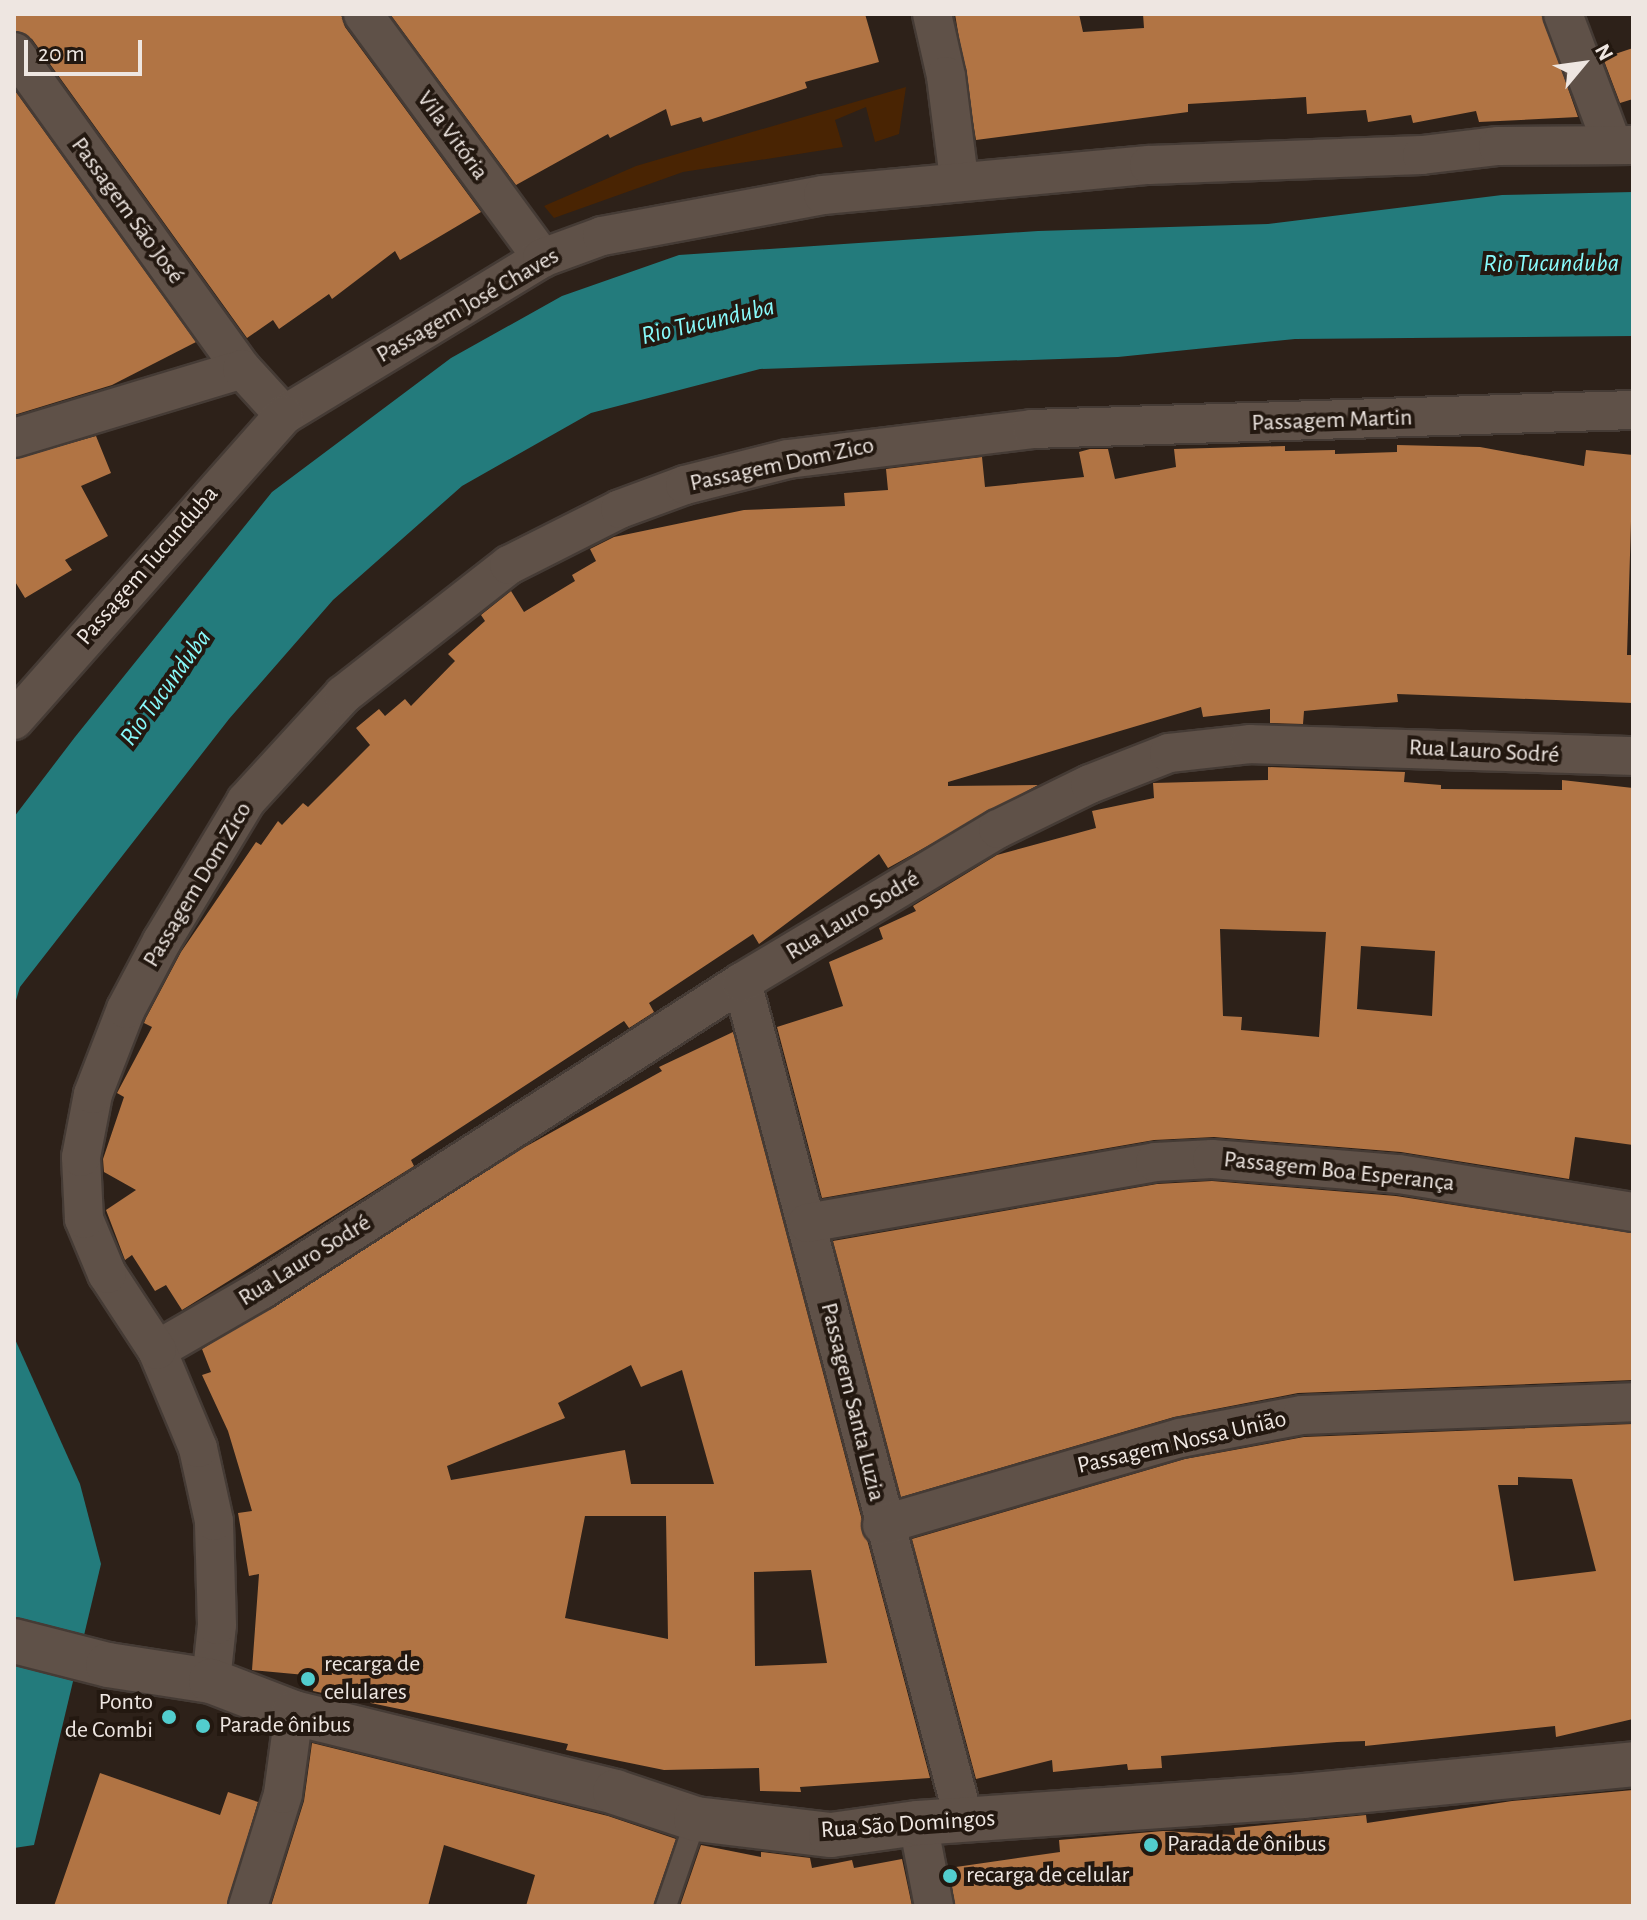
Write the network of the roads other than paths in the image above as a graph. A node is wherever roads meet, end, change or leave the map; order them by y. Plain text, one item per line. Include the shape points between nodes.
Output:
1 (363, 14) edge
2 (932, 14) edge
3 (1563, 14) edge
4 (14, 52) edge
5 (1622, 144) edge
6 (959, 179) junction
7 (542, 258) junction
8 (242, 369) junction
9 (1633, 410) edge
10 (284, 415) junction
11 (1032, 429) joint
12 (14, 438) edge
13 (14, 720) edge
14 (1633, 756) edge
15 (742, 982) junction
16 (1633, 1212) edge
17 (807, 1223) junction
18 (157, 1350) junction
19 (1633, 1402) edge
20 (882, 1525) junction
21 (14, 1641) edge
22 (211, 1681) junction
23 (294, 1713) junction
24 (1633, 1764) edge
25 (696, 1819) junction
26 (964, 1820) junction
27 (918, 1823) junction
28 (248, 1906) edge
29 (666, 1906) edge
30 (934, 1906) edge

1 - 7 street, Vila Vitória
2 - 6 street
3 - 5 street
4 - 8 street, Passagem São José
5 - 6 street, Passagem José Chaves via 1498,146 1422,155
6 - 7 street, Passagem José Chaves via 823,195 617,233
7 - 10 street, Passagem José Chaves
8 - 10 street
8 - 12 street
9 - 11 street, Passagem Martin
10 - 13 street, Passagem Tucunduba
11 - 18 street, Passagem Dom Zico via 788,459 685,485 620,509 509,565 343,695 246,801 126,1009 93,1094 81,1157 84,1219 107,1274
14 - 15 street, Rua Lauro Sodré via 1250,744 1169,753 998,829
15 - 17 street, Passagem Santa Luzia
15 - 18 street, Rua Lauro Sodré via 261,1290
16 - 17 street, Passagem Boa Esperança via 1399,1174 1212,1159 1155,1162
17 - 20 street, Passagem Santa Luzia
18 - 22 street, Passagem Dom Zico via 198,1448 214,1521 217,1625
19 - 20 street, Passagem Nossa União via 1302,1415 1180,1438
20 - 26 street, Passagem Santa Luzia
21 - 22 street, Rua São Domingos via 108,1665
22 - 23 street, Rua São Domingos
23 - 25 street, Rua São Domingos via 615,1792
23 - 28 street via 283,1794
24 - 26 street, Rua São Domingos via 1303,1796
25 - 27 street, Rua São Domingos via 831,1835
25 - 29 lane
26 - 27 street, Rua São Domingos
27 - 30 street

